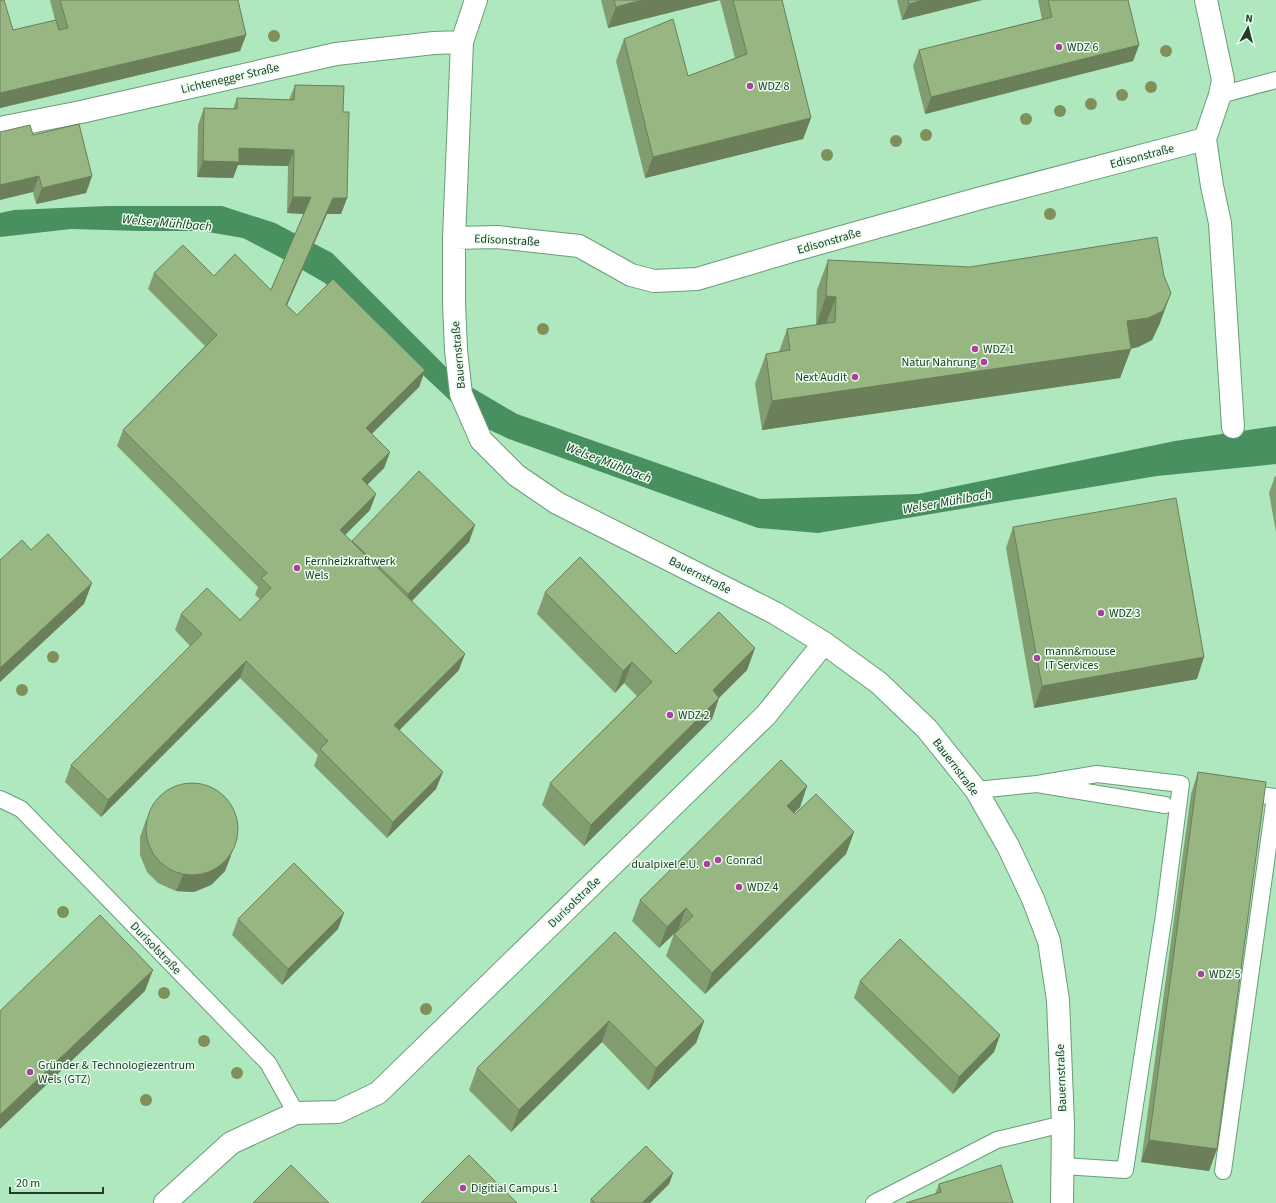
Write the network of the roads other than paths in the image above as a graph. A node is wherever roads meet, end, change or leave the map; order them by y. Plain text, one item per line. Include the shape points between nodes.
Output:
1 (476, 0) edge
2 (1206, 0) edge
3 (462, 42) junction
4 (1276, 80) edge
5 (1220, 95) junction
6 (0, 128) edge
7 (1205, 140) junction
8 (454, 238) junction
9 (1234, 427) dead end
10 (824, 643) junction
11 (1036, 784) junction
12 (976, 790) junction
13 (1227, 790) edge
14 (0, 800) edge
15 (1165, 805) dead end
16 (296, 1113) junction
17 (1063, 1124) junction
18 (1063, 1166) junction
19 (1223, 1171) dead end
20 (165, 1203) edge
21 (874, 1203) edge
22 (1062, 1203) edge

1 - 3 street, Bauernstraße
2 - 5 street via 1223,80
3 - 6 street, Lichtenegger Straße via 336,54
3 - 8 street, Bauernstraße
4 - 5 lane
5 - 7 street
7 - 8 street, Edisonstraße via 981,198 697,279 654,281 631,275 579,246 497,237
7 - 9 street via 1220,223
8 - 10 street, Bauernstraße via 456,350 461,394 481,440 516,476 557,503 768,609
10 - 12 street, Bauernstraße via 878,683 928,729
10 - 16 street, Durisolstraße via 766,715 378,1094 338,1112
11 - 12 lane
11 - 15 lane
11 - 18 lane via 1097,774 1189,785 1163,923 1125,1170
12 - 17 street, Bauernstraße via 1008,846 1049,941 1058,1000
13 - 19 lane via 1275,797
14 - 16 lane, Durisolstraße via 21,809 268,1063
16 - 20 street, Durisolstraße via 231,1142
17 - 18 street, Bauernstraße
17 - 21 lane, Bauernstraße via 997,1140
18 - 22 street, Bauernstraße

